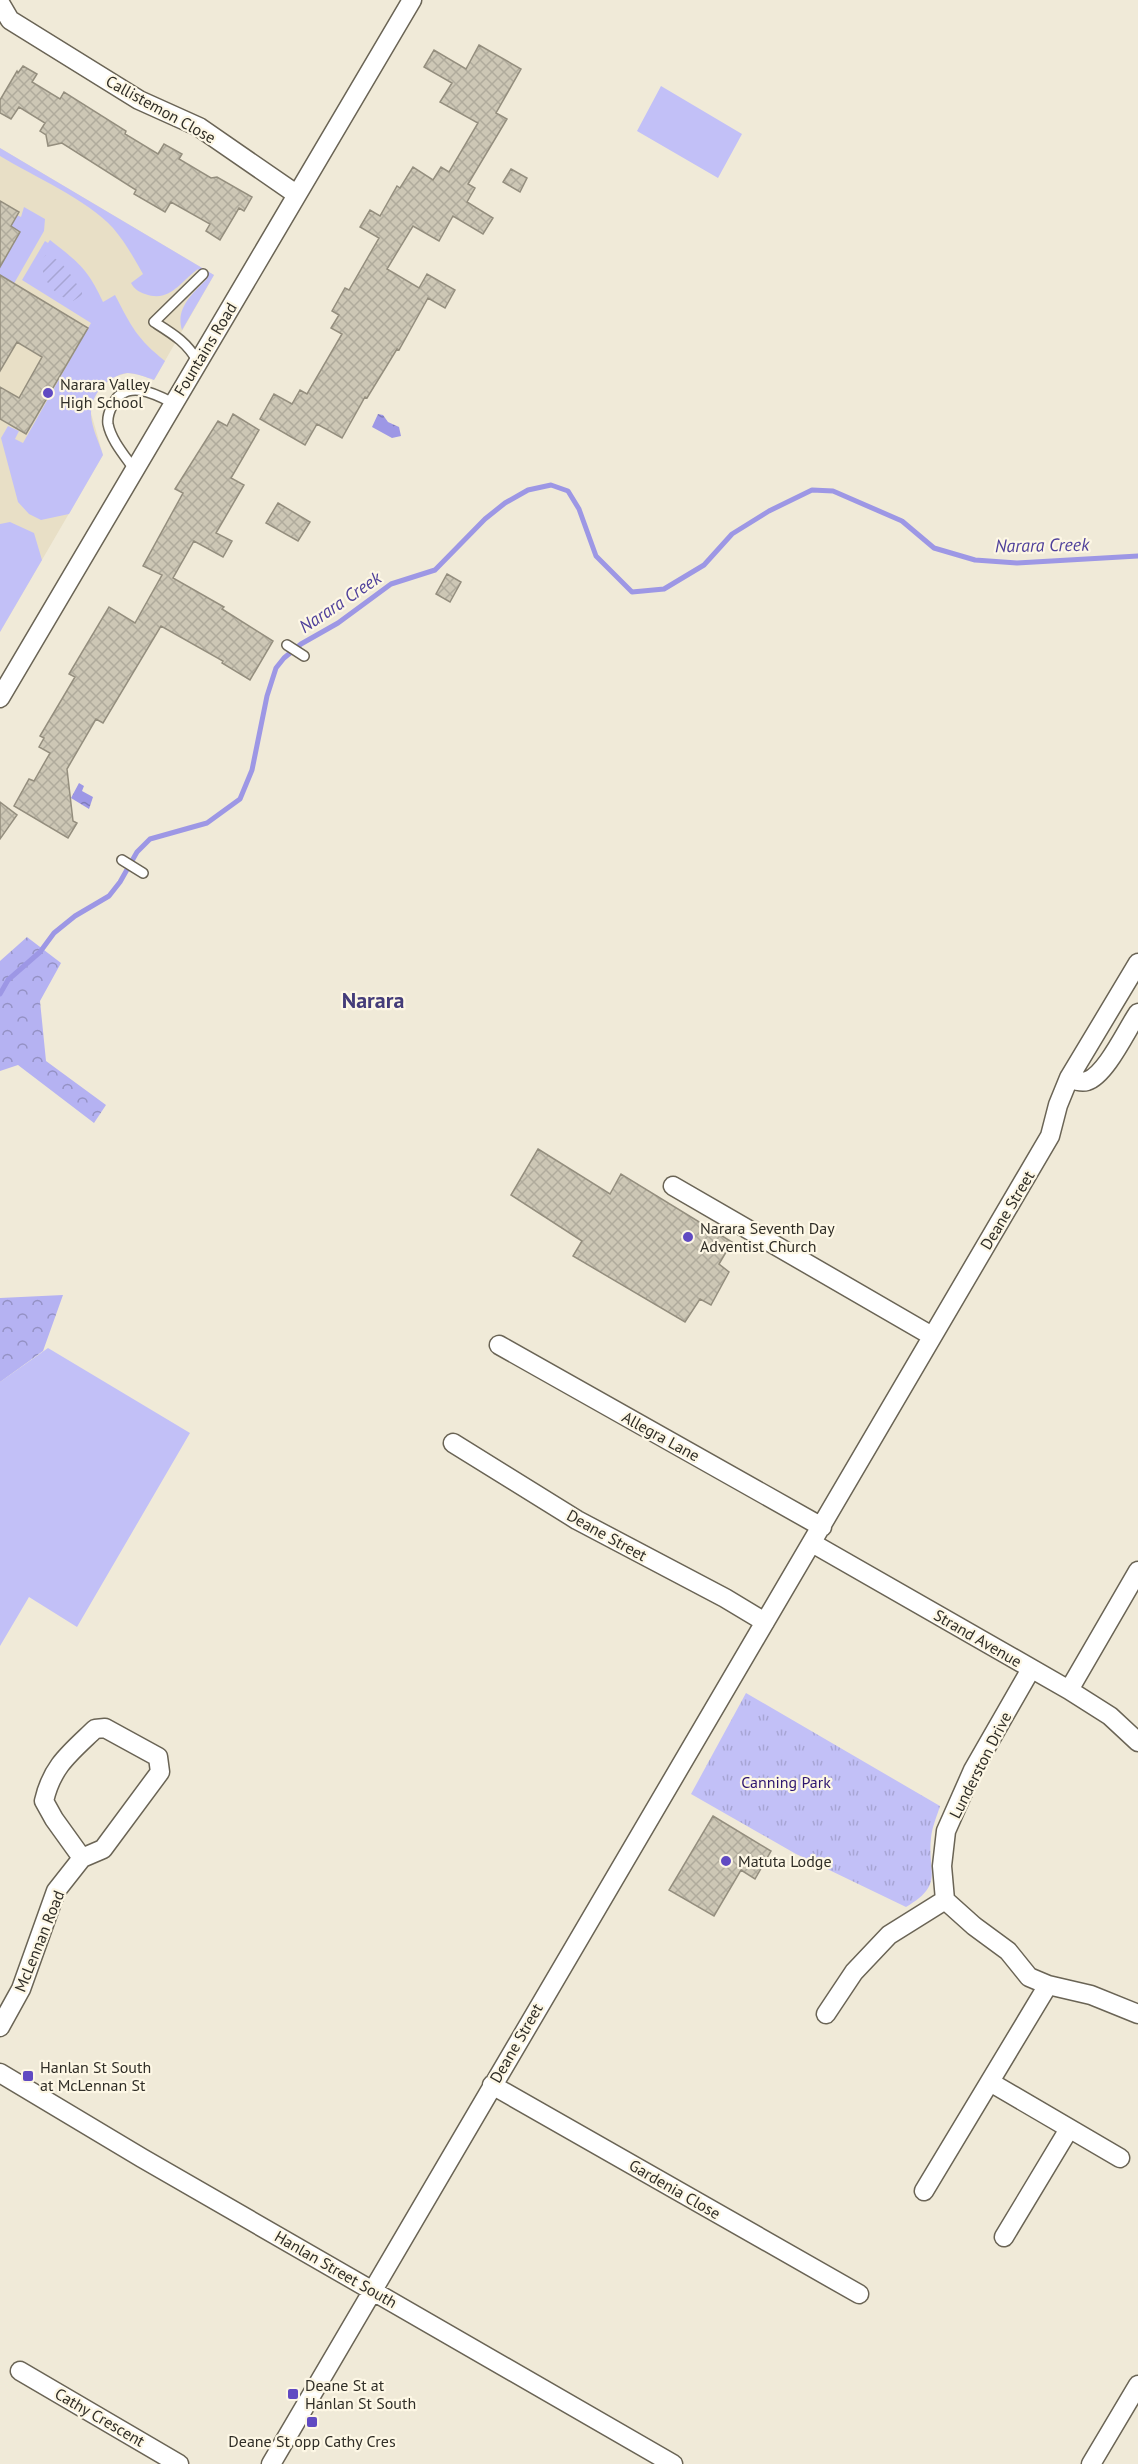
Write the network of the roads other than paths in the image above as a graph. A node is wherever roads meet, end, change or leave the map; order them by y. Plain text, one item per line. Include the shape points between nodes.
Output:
1 (412, 0) edge
2 (0, 3) edge
3 (296, 194) junction
4 (202, 274) dead end
5 (198, 362) junction
6 (173, 403) junction
7 (134, 469) junction
8 (287, 645) dead end
9 (304, 656) dead end
10 (0, 698) edge
11 (122, 860) dead end
12 (143, 873) dead end
13 (1138, 963) edge
14 (1138, 1013) edge
15 (1069, 1077) junction
16 (673, 1186) dead end
17 (932, 1336) junction
18 (499, 1345) dead end
19 (453, 1443) dead end
20 (822, 1527) junction
21 (812, 1543) junction
22 (1138, 1571) edge
23 (765, 1622) junction
24 (1031, 1669) junction
25 (1069, 1690) junction
26 (1138, 1742) edge
27 (82, 1858) junction
28 (945, 1900) junction
29 (1048, 1985) junction
30 (826, 2014) dead end
31 (1138, 2014) edge
32 (0, 2027) edge
33 (0, 2073) edge
34 (990, 2082) junction
35 (492, 2085) junction
36 (1069, 2129) junction
37 (1120, 2158) dead end
38 (924, 2191) dead end
39 (1004, 2237) dead end
40 (373, 2290) junction
41 (859, 2294) dead end
42 (20, 2371) dead end
43 (1138, 2385) edge
44 (179, 2464) edge
45 (271, 2464) edge
46 (673, 2464) edge
47 (1091, 2464) edge

1 - 3 street, Fountains Road
2 - 3 street, Callistemon Close via 10,20 138,100 199,127
3 - 5 street, Fountains Road
4 - 5 lane via 154,322 179,337
5 - 6 street, Fountains Road
6 - 7 street, Fountains Road
6 - 7 lane via 140,389 121,393 113,401 108,425
7 - 10 street, Fountains Road
8 - 9 lane
11 - 12 lane
13 - 15 street, Deane Street
14 - 15 street via 1094,1077 1078,1082
15 - 17 street, Deane Street via 1050,1136
16 - 17 street
17 - 20 street, Deane Street
18 - 20 street, Allegra Lane
19 - 23 street, Deane Street via 577,1520
20 - 21 street, Deane Street
21 - 23 street, Deane Street
21 - 24 street, Strand Avenue
22 - 25 street
23 - 35 street, Deane Street
24 - 25 street, Strand Avenue
24 - 28 street, Lunderston Drive via 973,1770 946,1831 942,1866
25 - 26 street, Strand Avenue via 1110,1716
27 - 27 street via 103,1849 160,1772 158,1757 105,1728 95,1729 58,1766 48,1782 44,1801
27 - 32 street, McLennan Road via 56,1891 21,1989
28 - 29 street via 1002,1946 1029,1977
28 - 30 street via 889,1935 854,1972
29 - 31 street via 1091,1995
29 - 34 street
33 - 40 street, Hanlan Street South
34 - 36 street
34 - 38 street
35 - 40 street, Deane Street
35 - 41 street, Gardenia Close
36 - 37 street
36 - 39 street
40 - 45 street, Deane Street
40 - 46 street, Hanlan Street South
42 - 44 street, Cathy Crescent
43 - 47 street

